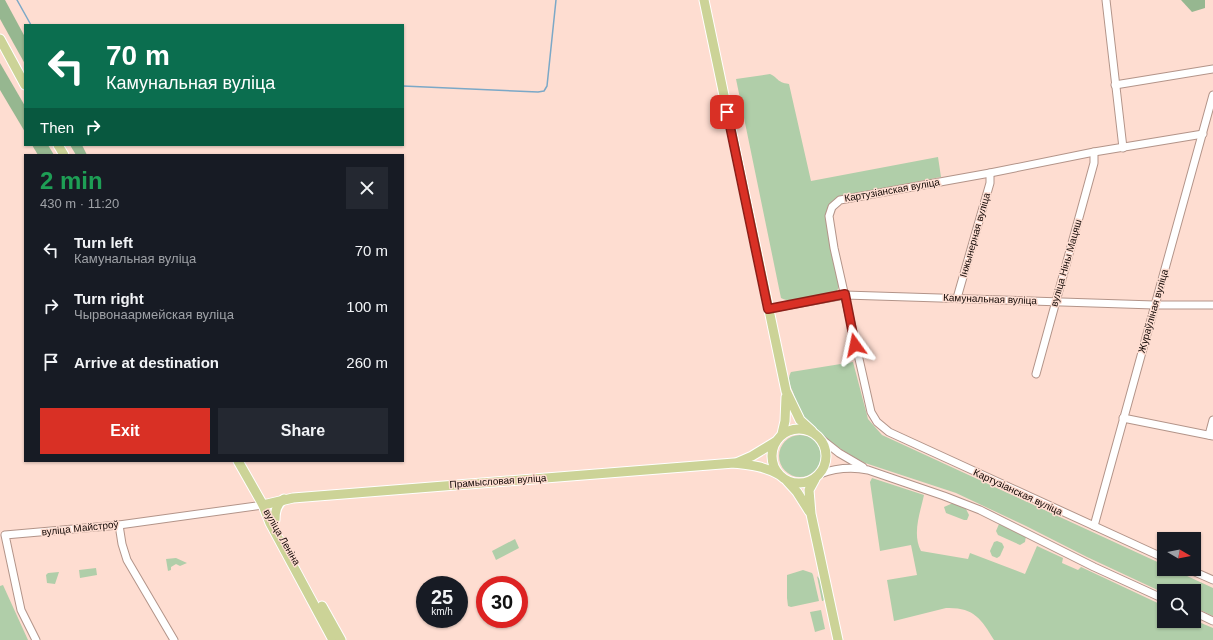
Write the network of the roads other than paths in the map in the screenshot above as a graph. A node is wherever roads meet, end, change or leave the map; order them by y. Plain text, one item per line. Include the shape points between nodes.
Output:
1 (704, 0) edge
2 (1106, 0) edge
3 (0, 39) edge
4 (1213, 69) edge
5 (24, 83) edge
6 (1115, 86) junction
7 (1213, 95) edge
8 (1203, 134) junction
9 (1124, 148) junction
10 (1094, 152) junction
11 (990, 173) junction
12 (845, 294) junction
13 (957, 298) junction
14 (1056, 301) junction
15 (1154, 305) junction
16 (1213, 305) edge
17 (768, 309) junction
18 (1036, 374) dead end
19 (786, 391) junction
20 (1123, 418) junction
21 (1213, 420) edge
22 (812, 432) junction
23 (1211, 435) edge
24 (779, 438) junction
25 (820, 438) junction
26 (239, 462) edge
27 (734, 463) junction
28 (868, 470) junction
29 (778, 474) junction
30 (818, 476) junction
31 (787, 481) junction
32 (284, 499) junction
33 (263, 505) junction
34 (810, 514) junction
35 (275, 520) junction
36 (119, 524) junction
37 (1094, 526) junction
38 (1157, 555) edge
39 (1201, 575) edge
40 (1213, 580) edge
41 (1157, 596) edge
42 (1201, 615) edge
43 (1213, 621) edge
44 (334, 638) edge
45 (36, 640) edge
46 (174, 640) edge
47 (838, 640) edge

1 - 17 main road
2 - 6 street
3 - 5 main road
4 - 6 street
6 - 9 street
7 - 8 street, Жураўліная вуліца
8 - 9 street, Картузіанская вуліца
8 - 15 street, Жураўліная вуліца
9 - 10 street, Картузіанская вуліца
10 - 11 street, Картузіанская вуліца
10 - 14 street, вуліца Ніны Мацяш via 1094,163
11 - 12 street, Картузіанская вуліца via 840,200 832,207 829,216
11 - 13 street, Інжынерная вуліца via 990,183
12 - 13 street, Камунальная вуліца
12 - 17 street, Камунальная вуліца
12 - 37 street, Картузіанская вуліца via 869,405 877,422 889,432
13 - 14 street, Камунальная вуліца
14 - 15 street, Камунальная вуліца
14 - 18 street, вуліца Ніны Мацяш
15 - 16 street, Камунальная вуліца
15 - 20 street, Жураўліная вуліца
17 - 19 main road
19 - 22 main road via 800,420
19 - 24 main road via 785,421
20 - 23 street
20 - 37 street, Жураўліная вуліца
21 - 23 street
22 - 24 main road via 802,428 796,429
22 - 25 main road
24 - 27 main road, Прамысловая вуліца via 752,456
24 - 29 main road via 772,450 771,458
25 - 28 street
25 - 30 main road via 827,456 825,466
26 - 33 main road
27 - 29 main road, Прамысловая вуліца via 757,466
27 - 32 main road, Прамысловая вуліца
28 - 30 street via 846,468
28 - 41 street via 980,510
29 - 31 main road
30 - 31 main road via 801,484
30 - 34 main road via 809,490
31 - 34 main road
32 - 33 main road, Прамысловая вуліца
32 - 35 main road via 275,510
33 - 35 main road, вуліца Леніна
33 - 36 street, вуліца Майстроў
33 - 44 main road, вуліца Леніна via 270,523
34 - 47 main road
35 - 44 main road, вуліца Леніна
36 - 45 street, вуліца Майстроў via 5,535 21,610
36 - 46 street via 127,560
37 - 38 street, Картузіанская вуліца
39 - 40 street
42 - 43 street

